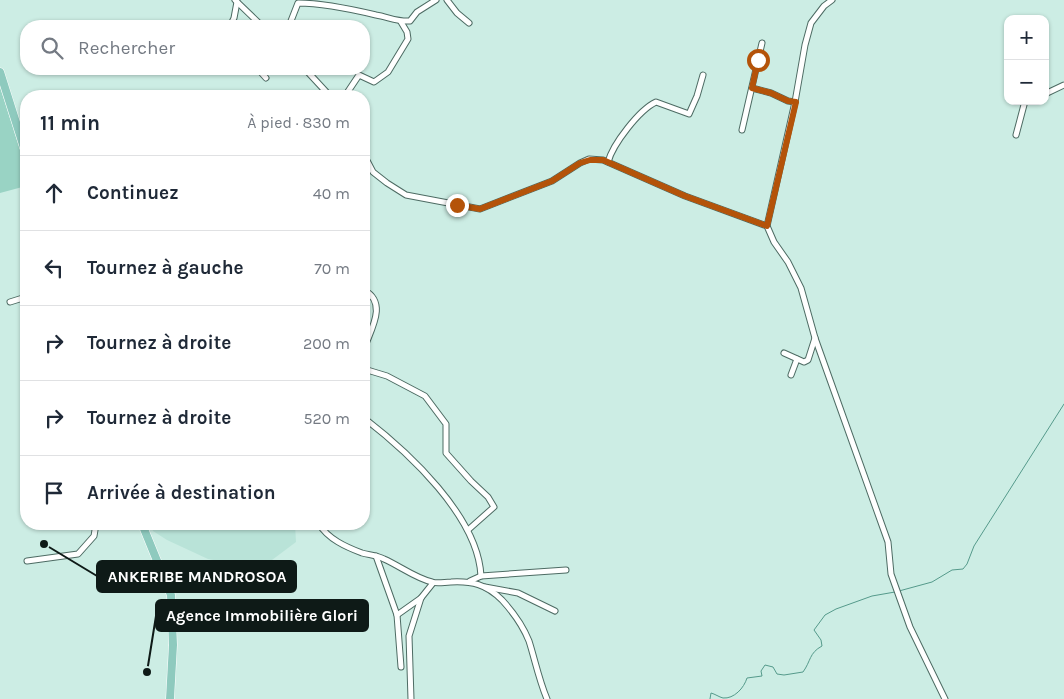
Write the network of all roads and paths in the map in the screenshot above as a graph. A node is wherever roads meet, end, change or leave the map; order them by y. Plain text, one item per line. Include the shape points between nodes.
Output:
1 (436, 0) edge
2 (447, 0) edge
3 (832, 0) edge
4 (236, 1) edge
5 (309, 2) edge
6 (233, 20) edge
7 (256, 20) edge
8 (291, 20) edge
9 (400, 22) junction
10 (469, 23) dead end
11 (762, 43) dead end
12 (0, 72) edge
13 (263, 75) edge
14 (311, 75) edge
15 (359, 75) edge
16 (359, 75) edge
17 (703, 76) dead end
18 (266, 78) dead end
19 (1064, 85) edge
20 (752, 88) junction
21 (324, 90) edge
22 (349, 90) edge
23 (1049, 92) edge
24 (796, 102) junction
25 (1022, 105) edge
26 (742, 130) dead end
27 (20, 135) edge
28 (1016, 135) dead end
29 (608, 162) junction
30 (370, 166) edge
31 (767, 226) junction
32 (370, 293) edge
33 (20, 299) edge
34 (10, 302) dead end
35 (370, 332) edge
36 (815, 338) junction
37 (784, 354) dead end
38 (797, 359) junction
39 (370, 371) edge
40 (790, 375) dead end
41 (370, 423) edge
42 (95, 530) edge
43 (144, 530) edge
44 (323, 530) edge
45 (468, 530) junction
46 (376, 556) junction
47 (27, 561) dead end
48 (566, 570) dead end
49 (481, 576) junction
50 (470, 581) junction
51 (434, 583) junction
52 (485, 586) junction
53 (421, 598) junction
54 (555, 610) dead end
55 (397, 616) junction
56 (401, 667) dead end
57 (170, 699) edge
58 (411, 699) edge
59 (547, 699) edge
60 (945, 699) edge

1 - 9 street via 417,12 410,22
2 - 10 street
3 - 24 street via 811,24
4 - 6 street
4 - 7 street
5 - 8 street via 298,3
5 - 9 street
9 - 16 street via 408,40 388,72 374,82
11 - 20 street
12 - 27 main road
13 - 18 street
14 - 21 street
15 - 22 street
17 - 29 street via 689,114 656,102 649,106 628,128
19 - 23 street
20 - 24 street
20 - 26 street
24 - 31 street
25 - 28 street
29 - 30 street via 590,160 580,163 552,181 480,209 406,195 373,172
29 - 31 street via 685,196
31 - 36 street via 801,288
32 - 35 street via 376,299 377,306
33 - 34 street
36 - 38 street via 808,360
36 - 60 street via 888,542 892,574 910,627
37 - 38 street
38 - 40 street
39 - 45 street via 425,396 446,424 446,453 494,507
41 - 45 street via 408,455 441,490
42 - 47 street via 94,536 78,554
43 - 57 main road via 170,595 173,645
44 - 46 street via 331,538
45 - 49 street via 479,555
46 - 51 street
46 - 55 street
48 - 49 street
49 - 50 street
50 - 51 street
50 - 52 street
51 - 53 street
52 - 54 street via 518,594
52 - 59 street via 502,600 520,623
53 - 55 street
53 - 58 street via 409,636
55 - 56 street

